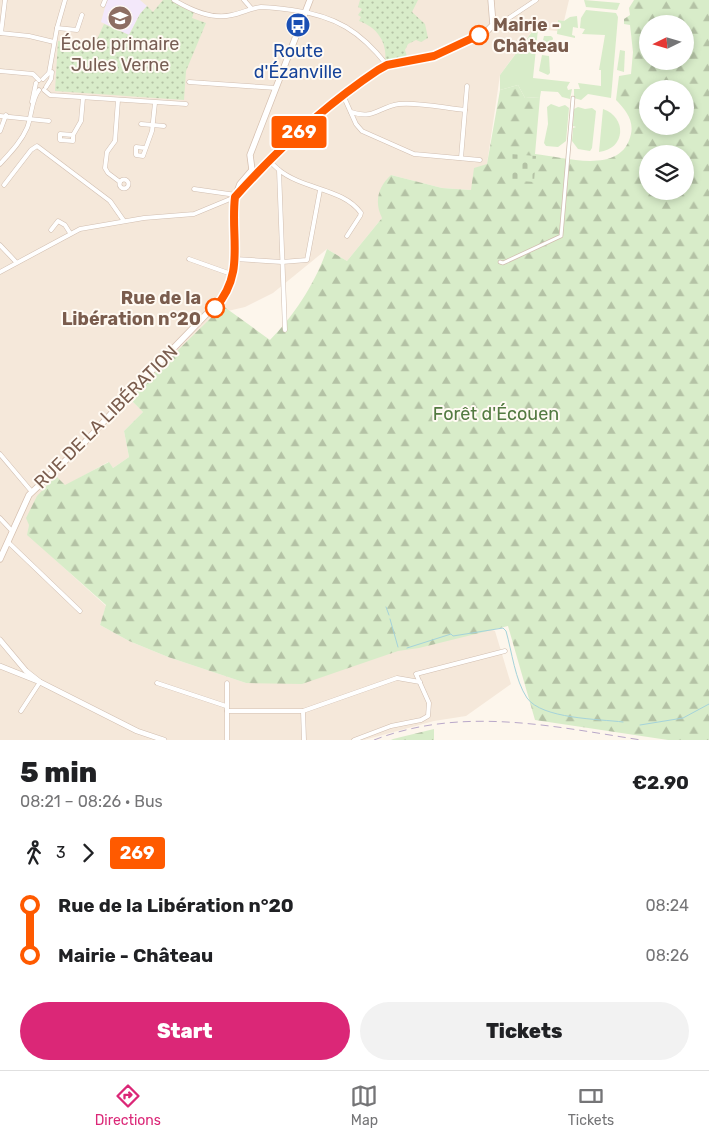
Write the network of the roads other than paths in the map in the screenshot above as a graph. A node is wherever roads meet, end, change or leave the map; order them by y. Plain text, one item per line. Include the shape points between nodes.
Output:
1 (4, 0) edge
2 (65, 0) edge
3 (105, 0) edge
4 (174, 0) edge
5 (244, 0) edge
6 (310, 0) edge
7 (491, 0) edge
8 (536, 0) edge
9 (103, 5) dead end
10 (250, 8) junction
11 (305, 12) junction
12 (1, 15) edge
13 (82, 15) dead end
14 (493, 25) junction
15 (57, 28) junction
16 (0, 33) edge
17 (54, 42) junction
18 (387, 65) junction
19 (0, 71) edge
20 (39, 80) junction
21 (189, 82) dead end
22 (467, 86) dead end
23 (276, 88) junction
24 (43, 89) junction
25 (343, 94) junction
26 (83, 98) junction
27 (573, 98) dead end
28 (118, 100) junction
29 (155, 103) junction
30 (186, 104) dead end
31 (465, 110) junction
32 (32, 112) junction
33 (351, 112) junction
34 (0, 116) edge
35 (6, 116) junction
36 (31, 118) junction
37 (49, 121) dead end
38 (140, 124) dead end
39 (153, 125) junction
40 (164, 126) dead end
41 (0, 131) edge
42 (74, 135) dead end
43 (144, 148) dead end
44 (461, 158) junction
45 (268, 160) junction
46 (480, 160) dead end
47 (0, 164) edge
48 (252, 166) junction
49 (261, 167) junction
50 (279, 170) junction
51 (120, 182) dead end
52 (4, 185) dead end
53 (194, 188) dead end
54 (320, 190) junction
55 (235, 196) junction
56 (116, 209) junction
57 (124, 221) junction
58 (115, 222) junction
59 (51, 230) dead end
60 (70, 232) junction
61 (347, 236) dead end
62 (0, 245) edge
63 (189, 259) dead end
64 (235, 259) junction
65 (16, 262) junction
66 (282, 262) junction
67 (500, 262) dead end
68 (0, 272) edge
69 (234, 275) junction
70 (285, 330) dead end
71 (0, 454) edge
72 (32, 492) junction
73 (0, 518) edge
74 (12, 531) junction
75 (8, 542) junction
76 (1, 555) edge
77 (80, 612) dead end
78 (0, 640) edge
79 (505, 651) dead end
80 (0, 666) edge
81 (26, 671) junction
82 (14, 672) junction
83 (40, 682) junction
84 (420, 682) junction
85 (157, 683) dead end
86 (227, 683) dead end
87 (226, 706) junction
88 (21, 711) dead end
89 (227, 711) junction
90 (303, 711) junction
91 (164, 740) edge
92 (227, 740) edge
93 (304, 740) edge
94 (354, 740) edge

1 - 12 street
2 - 15 street
3 - 9 street
4 - 10 street via 217,16 232,15
5 - 10 street
6 - 11 main road
7 - 14 main road
8 - 14 street
10 - 11 street
11 - 18 street via 342,23 374,48
11 - 23 main road
12 - 16 street
13 - 15 street via 77,30
14 - 18 main road via 486,32 434,56
15 - 17 street
16 - 17 street
17 - 20 street via 49,73
17 - 24 street via 51,79
18 - 25 main road
19 - 20 street via 33,74
20 - 24 street
20 - 24 street via 47,83
20 - 32 street via 32,92
21 - 23 street
22 - 31 street
23 - 48 main road via 250,155
24 - 26 street via 50,95
24 - 32 street via 35,95
25 - 33 street
25 - 45 main road
26 - 28 street
26 - 42 street via 81,121
27 - 67 street via 561,236
28 - 29 street
28 - 51 street via 115,141 107,152 105,168
29 - 30 street
29 - 39 street
31 - 33 street via 399,104 370,115
31 - 44 street
32 - 36 street
33 - 44 street via 362,131 394,146 414,154
34 - 35 street
35 - 36 street
35 - 41 street
36 - 37 street
36 - 47 street via 21,139
38 - 39 street
39 - 40 street
39 - 43 street
44 - 46 street
45 - 49 main road
45 - 50 street
48 - 49 street
48 - 55 main road
49 - 55 main road
50 - 54 street via 301,184
50 - 66 street
52 - 56 street via 37,146 110,201
53 - 55 street
54 - 61 street via 340,196 361,213
54 - 66 street via 307,260
55 - 57 street via 194,214
55 - 64 main road, RUE DE LA LIBÉRATION
56 - 57 street
56 - 58 street
57 - 58 street
58 - 60 street
59 - 60 street via 58,221
60 - 65 street
62 - 65 street
63 - 69 street
64 - 66 street
64 - 69 main road, RUE DE LA LIBÉRATION
65 - 68 street
66 - 70 street
69 - 72 main road, RUE DE LA LIBÉRATION via 228,290 212,310 84,443
71 - 72 street
72 - 74 main road, RUE DE LA LIBÉRATION
73 - 74 street
74 - 75 main road, RUE DE LA LIBÉRATION
75 - 76 main road, RUE DE LA LIBÉRATION
75 - 77 street
78 - 81 street
79 - 84 street via 416,674
80 - 82 street
81 - 82 street
81 - 83 street
82 - 83 street
83 - 88 street
83 - 91 street via 137,731
84 - 90 street via 397,678
84 - 94 street via 429,703 428,716
85 - 87 street
86 - 87 street
87 - 89 street
89 - 90 street
89 - 92 street
90 - 93 street

